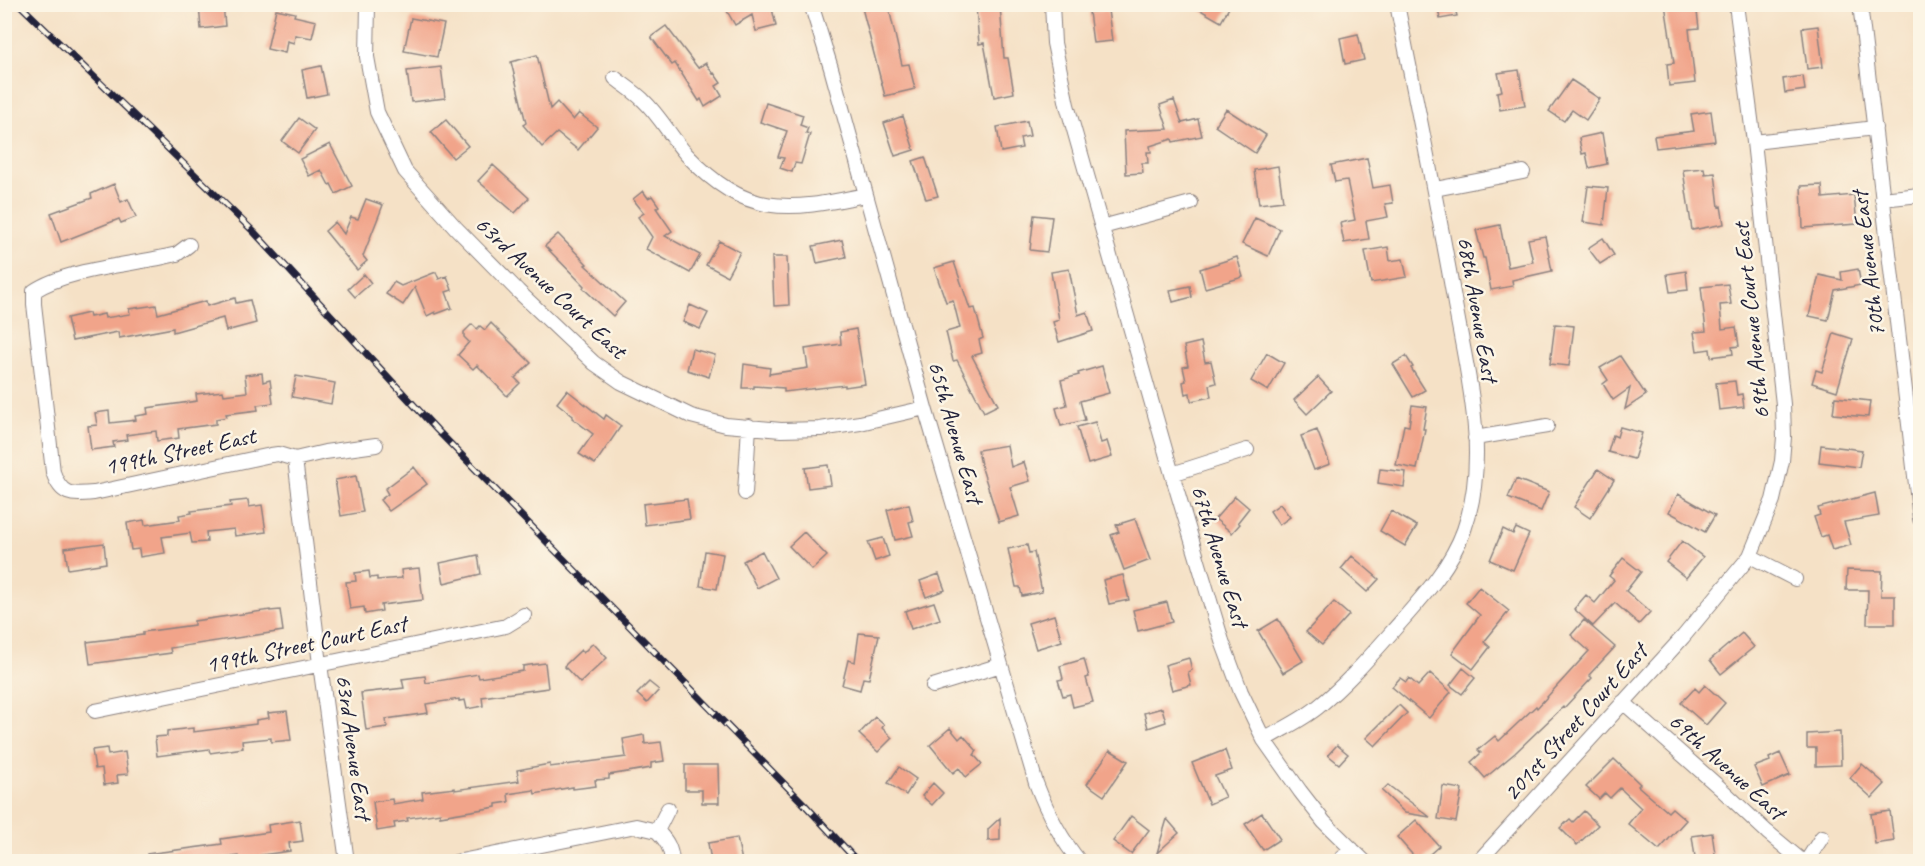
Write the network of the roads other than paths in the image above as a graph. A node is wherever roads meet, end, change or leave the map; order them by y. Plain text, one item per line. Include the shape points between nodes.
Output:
1 (368, 4) edge
2 (811, 4) edge
3 (1052, 4) edge
4 (1397, 4) edge
5 (1737, 4) edge
6 (1860, 4) edge
7 (615, 78) dead end
8 (1875, 128) junction
9 (1755, 142) junction
10 (1523, 172) dead end
11 (1435, 189) junction
12 (865, 195) junction
13 (1920, 195) edge
14 (1882, 199) junction
15 (1191, 203) dead end
16 (1102, 227) junction
17 (189, 245) dead end
18 (925, 408) junction
19 (749, 426) junction
20 (1547, 426) dead end
21 (1475, 438) junction
22 (376, 445) dead end
23 (1247, 450) dead end
24 (295, 459) junction
25 (1172, 474) junction
26 (745, 493) dead end
27 (1920, 519) edge
28 (1750, 556) junction
29 (1795, 579) dead end
30 (1703, 613) joint
31 (524, 615) dead end
32 (320, 664) junction
33 (1000, 665) junction
34 (933, 686) dead end
35 (1623, 702) junction
36 (95, 711) dead end
37 (1264, 740) junction
38 (668, 809) dead end
39 (657, 831) junction
40 (1822, 837) dead end
41 (1352, 849) junction
42 (347, 861) edge
43 (456, 861) edge
44 (672, 861) edge
45 (1080, 861) edge
46 (1338, 861) edge
47 (1365, 861) edge
48 (1478, 861) edge
49 (1804, 861) edge

1 - 19 street, 63rd Avenue Court East via 367,57 377,112 405,171 456,228 594,363 621,382 691,416
2 - 12 street, 65th Avenue East
3 - 16 street, 67th Avenue East via 1056,62
4 - 11 street, 68th Avenue East
5 - 9 street, 69th Avenue Court East
6 - 8 street, 70th Avenue East
7 - 12 street via 644,101 709,177 743,197 757,203 791,207
8 - 9 street
8 - 14 street, 70th Avenue East
9 - 28 street, 69th Avenue Court East via 1784,437 1773,500
10 - 11 street
11 - 21 street, 68th Avenue East
12 - 18 street, 65th Avenue East
13 - 14 street
14 - 27 street, 70th Avenue East
15 - 16 street
16 - 25 street, 67th Avenue East
17 - 24 street, 199th Street East via 177,254 64,277 34,291 57,483 64,491 75,494 94,493 271,455
18 - 19 street, 63rd Avenue Court East via 820,429
18 - 33 street, 65th Avenue East
19 - 26 street
20 - 21 street
21 - 37 street, 68th Avenue East via 1475,483 1464,530 1442,570 1414,608 1341,686 1316,708
22 - 24 street, 199th Street East
23 - 25 street
24 - 32 street, 63rd Avenue East
25 - 37 street, 67th Avenue East via 1222,641
28 - 29 street
28 - 30 street, 69th Avenue Court East
30 - 35 street, 201st Street Court East
31 - 32 street, 199th Street Court East via 506,626
32 - 36 street, 199th Street Court East
32 - 42 street, 63rd Avenue East
33 - 34 street
33 - 45 street, 65th Avenue East via 1043,801 1062,838
35 - 48 street, 201st Street Court East
35 - 49 street, 69th Avenue East
37 - 41 street, 67th Avenue East via 1324,822
38 - 39 street
39 - 43 street via 636,826
39 - 44 street via 666,840
40 - 49 street
41 - 46 street
41 - 47 street, 67th Avenue East

